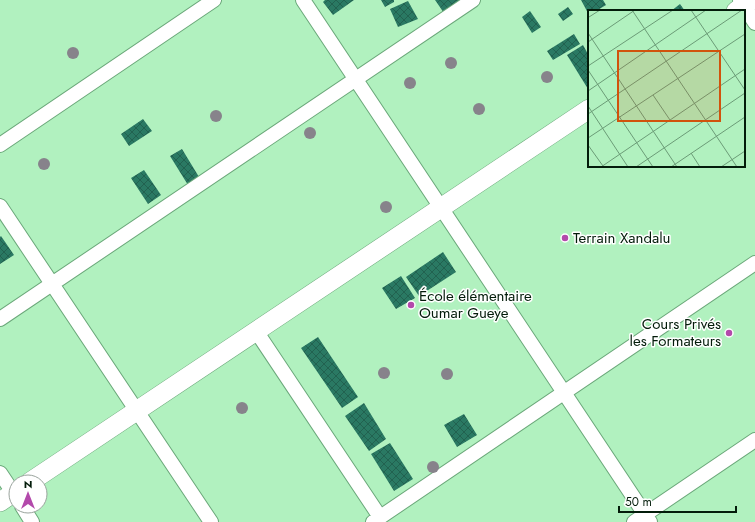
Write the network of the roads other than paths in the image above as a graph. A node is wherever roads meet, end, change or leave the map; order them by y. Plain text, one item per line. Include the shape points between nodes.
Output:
1 (214, 0) edge
2 (303, 0) edge
3 (473, 0) edge
4 (743, 4) edge
5 (755, 23) edge
6 (356, 79) junction
7 (588, 110) edge
8 (0, 145) edge
9 (0, 206) edge
10 (441, 208) junction
11 (755, 263) edge
12 (52, 284) junction
13 (0, 319) edge
14 (256, 331) junction
15 (564, 392) junction
16 (137, 411) junction
17 (755, 440) edge
18 (0, 473) edge
19 (42, 474) edge
20 (8, 488) edge
21 (26, 514) edge
22 (377, 519) edge
23 (643, 520) edge
24 (32, 522) edge
25 (211, 522) edge

1 - 8 street
2 - 6 street
3 - 6 street
4 - 5 street
6 - 10 street
6 - 12 street
7 - 10 main road
9 - 12 street
10 - 14 main road
10 - 15 street
11 - 15 street
12 - 13 street
12 - 16 street
14 - 16 main road
14 - 22 street
15 - 22 street
15 - 23 street
16 - 19 main road
16 - 25 street
17 - 23 street
18 - 20 street
21 - 24 street

